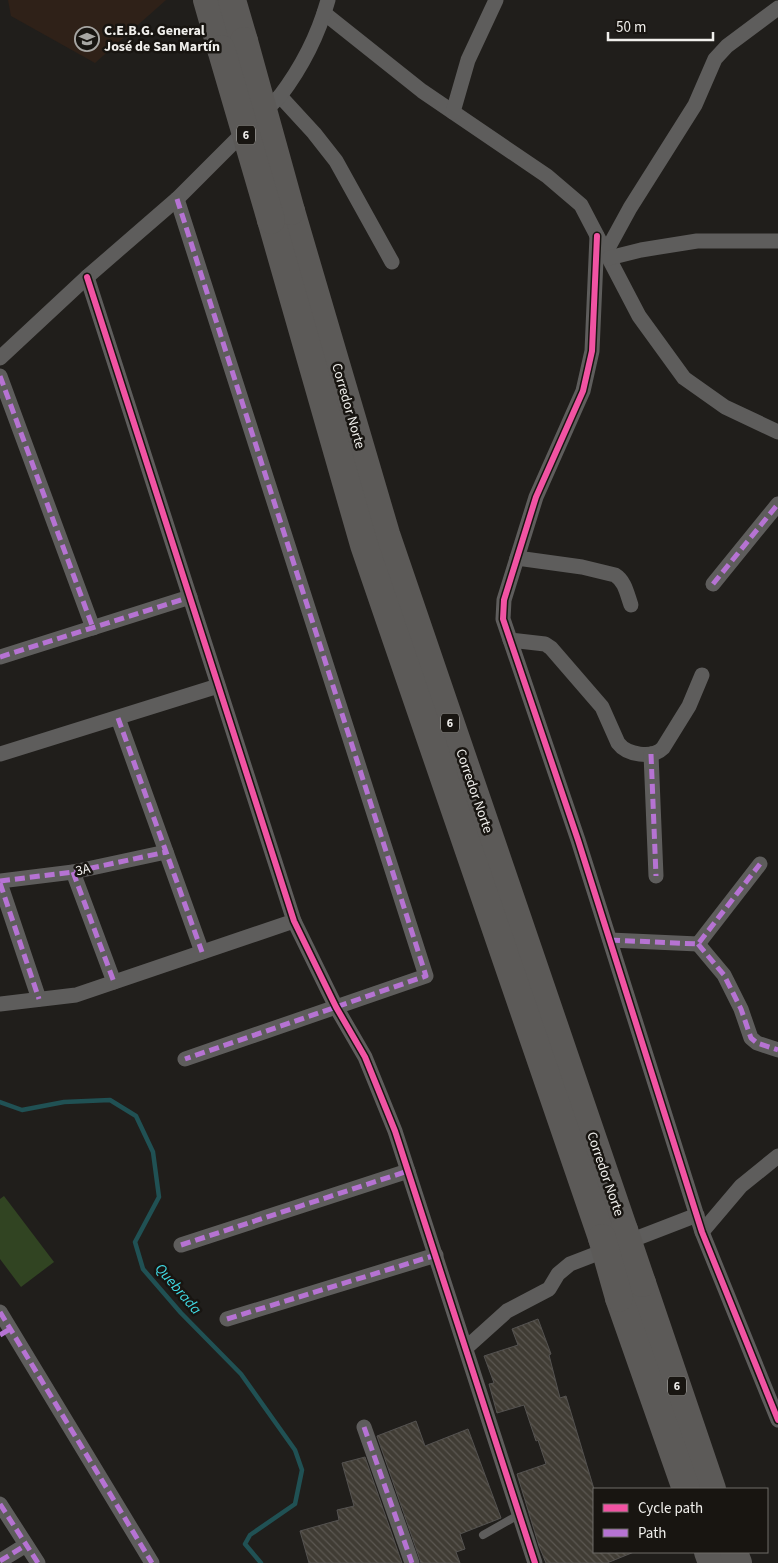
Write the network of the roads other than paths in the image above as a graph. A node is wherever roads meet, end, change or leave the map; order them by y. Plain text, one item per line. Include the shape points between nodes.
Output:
1 (206, 0) edge
2 (232, 0) edge
3 (496, 0) edge
4 (326, 7) edge
5 (778, 8) edge
6 (233, 45) junction
7 (280, 96) junction
8 (453, 112) junction
9 (177, 199) junction
10 (597, 236) junction
11 (778, 241) edge
12 (608, 255) junction
13 (392, 262) dead end
14 (87, 277) junction
15 (0, 358) edge
16 (0, 376) edge
17 (778, 432) edge
18 (778, 504) edge
19 (517, 558) junction
20 (713, 584) dead end
21 (190, 597) junction
22 (631, 605) dead end
23 (93, 628) junction
24 (510, 640) junction
25 (0, 657) edge
26 (702, 675) dead end
27 (218, 686) junction
28 (118, 718) junction
29 (0, 754) edge
30 (651, 754) junction
31 (166, 852) junction
32 (760, 864) dead end
33 (73, 872) junction
34 (656, 876) dead end
35 (0, 882) edge
36 (294, 921) junction
37 (610, 940) junction
38 (698, 944) junction
39 (202, 952) junction
40 (114, 982) junction
41 (39, 1000) junction
42 (0, 1004) edge
43 (336, 1007) junction
44 (778, 1050) edge
45 (185, 1059) dead end
46 (778, 1156) edge
47 (408, 1171) junction
48 (697, 1214) junction
49 (702, 1232) junction
50 (613, 1234) junction
51 (181, 1245) dead end
52 (436, 1255) junction
53 (0, 1312) edge
54 (227, 1319) dead end
55 (5, 1332) edge
56 (466, 1348) junction
57 (778, 1420) edge
58 (364, 1427) dead end
59 (686, 1488) edge
60 (712, 1488) edge
61 (0, 1504) edge
62 (520, 1514) junction
63 (483, 1535) dead end
64 (26, 1545) junction
65 (0, 1561) edge
66 (38, 1563) edge
67 (152, 1563) edge
68 (412, 1563) edge
69 (536, 1563) edge

1 - 6 highway, Corredor Norte / 6
2 - 6 highway, Corredor Norte / 6
3 - 8 street via 468,60
4 - 7 street via 310,51
4 - 8 street via 422,91
5 - 12 street via 727,46 716,59 694,105 630,208
6 - 50 highway, Corredor Norte / 6, bridge via 281,216
7 - 9 street
7 - 13 street via 336,161
8 - 10 street via 547,176 581,204
9 - 14 street
9 - 43 street via 426,976
10 - 12 street
10 - 19 street via 592,351 583,391 536,497
11 - 12 street via 697,241
12 - 17 street via 640,316 684,378 725,407
14 - 15 street
14 - 21 street
16 - 23 street
18 - 20 street
19 - 22 street via 615,575 623,582
19 - 24 street via 504,600 503,619
21 - 23 street
21 - 27 street
23 - 25 street
24 - 30 street via 544,644 550,648 602,707 621,748
24 - 37 street
26 - 30 street via 681,721 663,748
27 - 28 street
27 - 36 street
28 - 29 street
28 - 31 street
30 - 34 street
31 - 33 street, 3A
31 - 39 street
32 - 38 street
33 - 35 street, 3A
33 - 40 street
35 - 41 street
36 - 39 street
36 - 43 street
37 - 38 street
37 - 48 street
38 - 44 street via 724,975 751,1038
39 - 40 street
40 - 41 street via 76,995
41 - 42 street
43 - 45 street
43 - 47 street via 365,1057 396,1131
46 - 49 street via 741,1186
47 - 51 street
47 - 52 street
48 - 49 street
48 - 56 street via 570,1264 558,1274 549,1289 507,1311
49 - 57 street
50 - 59 highway, Corredor Norte / 6, bridge via 619,1298
50 - 60 highway, Corredor Norte / 6, bridge via 642,1284
52 - 54 street
52 - 56 street
53 - 55 street
55 - 67 street
56 - 62 street
58 - 68 street
61 - 64 street
62 - 63 lane
62 - 69 street
64 - 65 street
64 - 66 street

